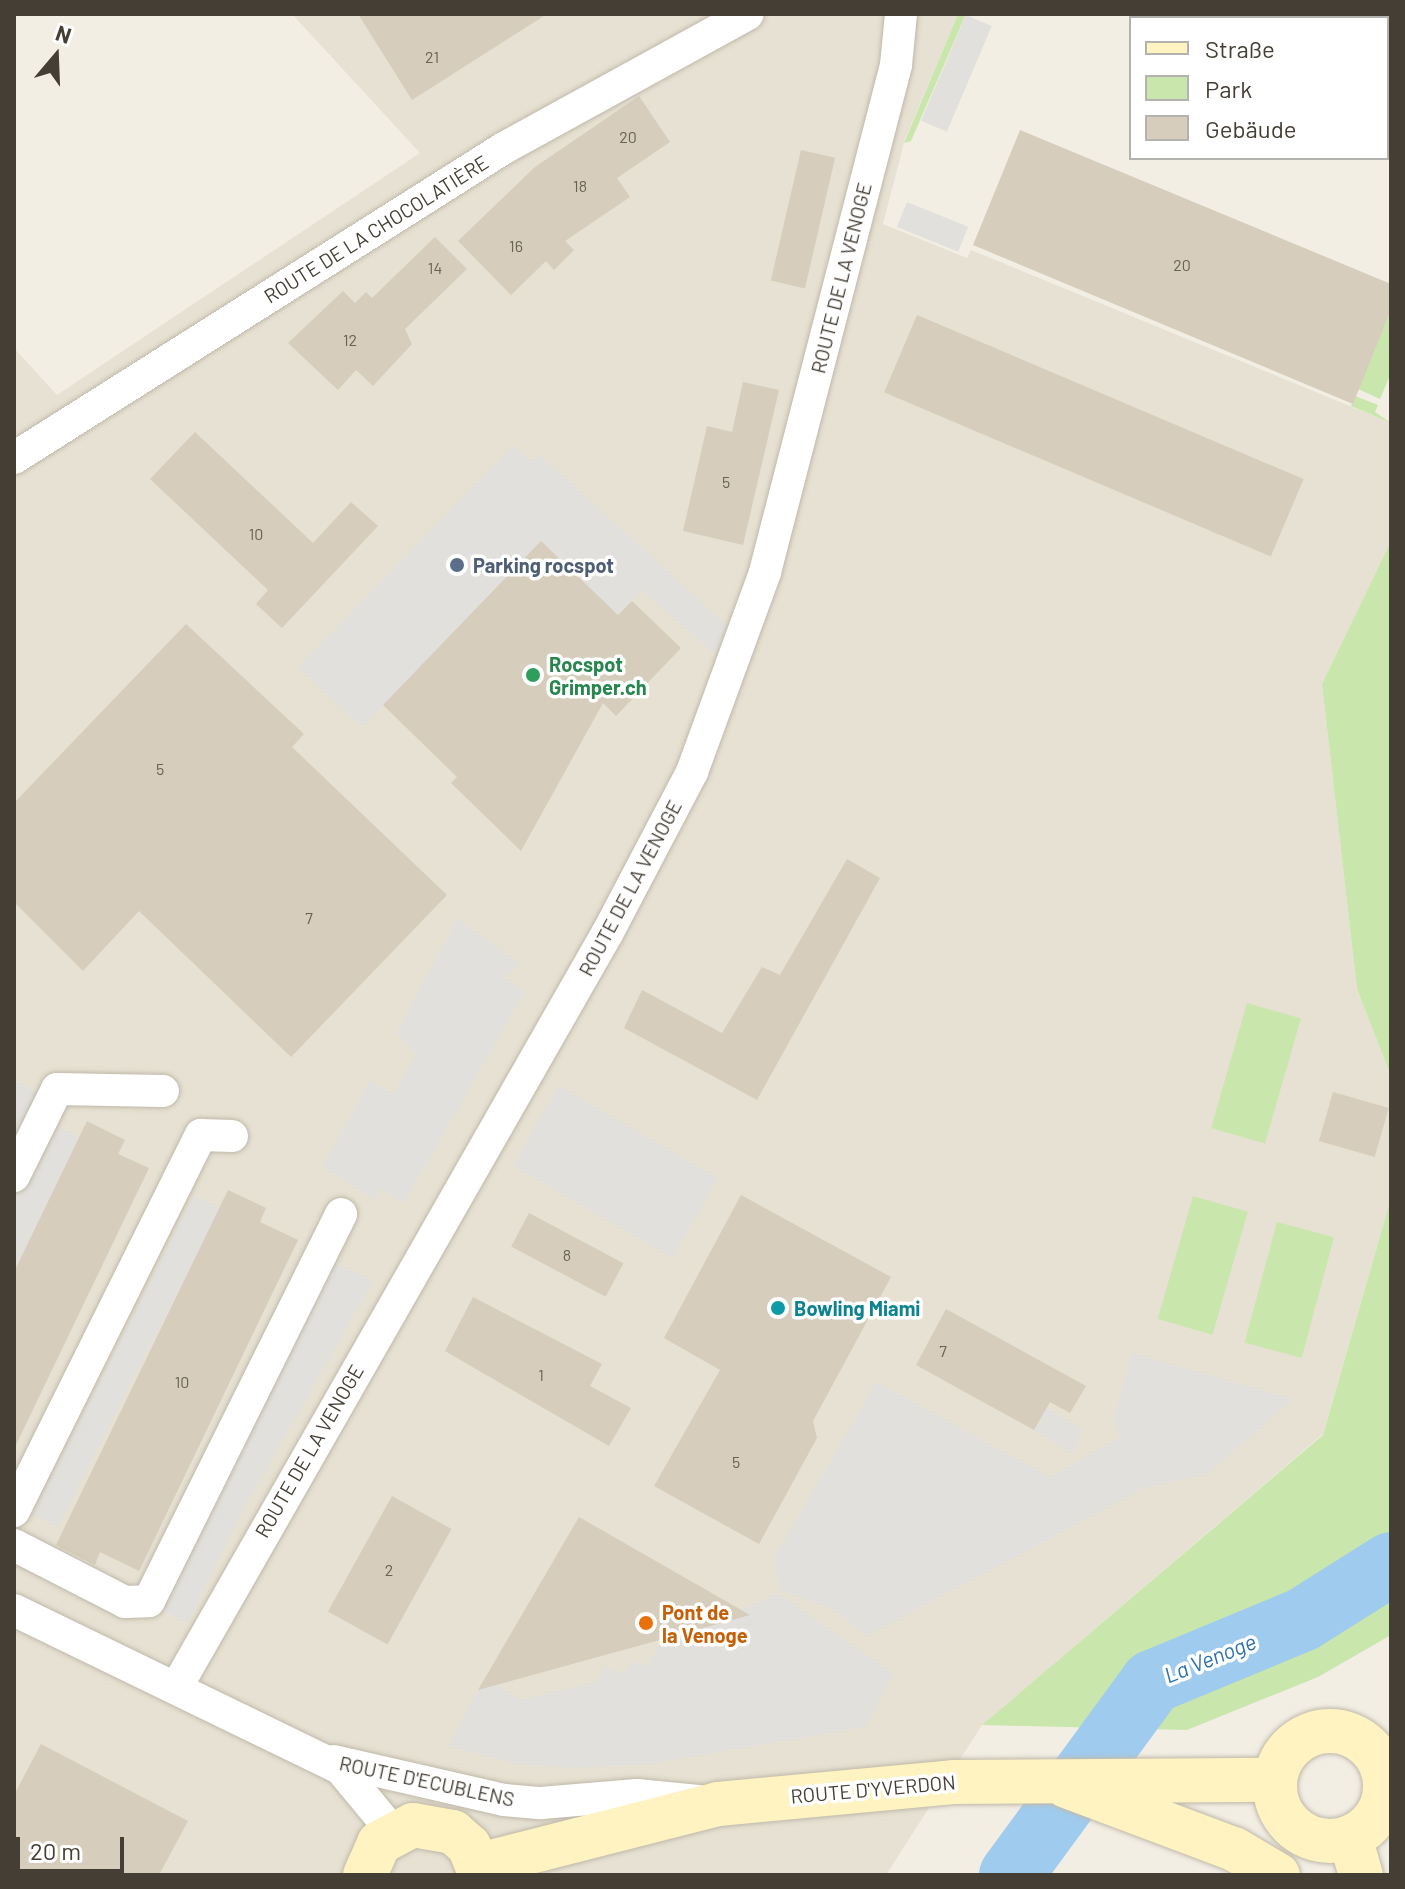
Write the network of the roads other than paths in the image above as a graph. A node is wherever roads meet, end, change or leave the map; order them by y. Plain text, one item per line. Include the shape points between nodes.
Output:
1 (748, 14) edge
2 (901, 14) edge
3 (14, 458) edge
4 (163, 1091) dead end
5 (232, 1136) dead end
6 (14, 1176) edge
7 (341, 1214) dead end
8 (14, 1511) edge
9 (14, 1545) edge
10 (14, 1610) edge
11 (176, 1688) junction
12 (1382, 1745) edge
13 (327, 1760) junction
14 (1048, 1780) junction
15 (1275, 1780) junction
16 (718, 1804) junction
17 (393, 1832) junction
18 (1356, 1856) edge
19 (480, 1870) edge
20 (365, 1875) edge
21 (1278, 1875) edge

1 - 3 street, ROUTE DE LA CHOCOLATIÈRE via 504,148
2 - 11 street, ROUTE DE LA VENOGE via 896,65 765,572 692,772 594,956
4 - 6 street via 57,1089
5 - 8 street via 201,1135
7 - 9 street via 149,1601 125,1602
10 - 11 street, ROUTE D'ECUBLENS
11 - 13 street, ROUTE D'ECUBLENS
12 - 15 main road via 1319,1731 1289,1749
12 - 18 main road via 1385,1794
13 - 16 street, ROUTE D'ECUBLENS via 504,1800 541,1803 637,1795
13 - 17 street, ROUTE D'ECUBLENS via 363,1789
14 - 15 main road, ROUTE D'YVERDON
14 - 16 main road, ROUTE D'YVERDON via 953,1782
14 - 21 main road via 1234,1849
15 - 18 main road via 1276,1797 1292,1826
16 - 19 main road, ROUTE D'YVERDON
17 - 19 main road via 434,1825 453,1832
17 - 20 main road via 379,1843

